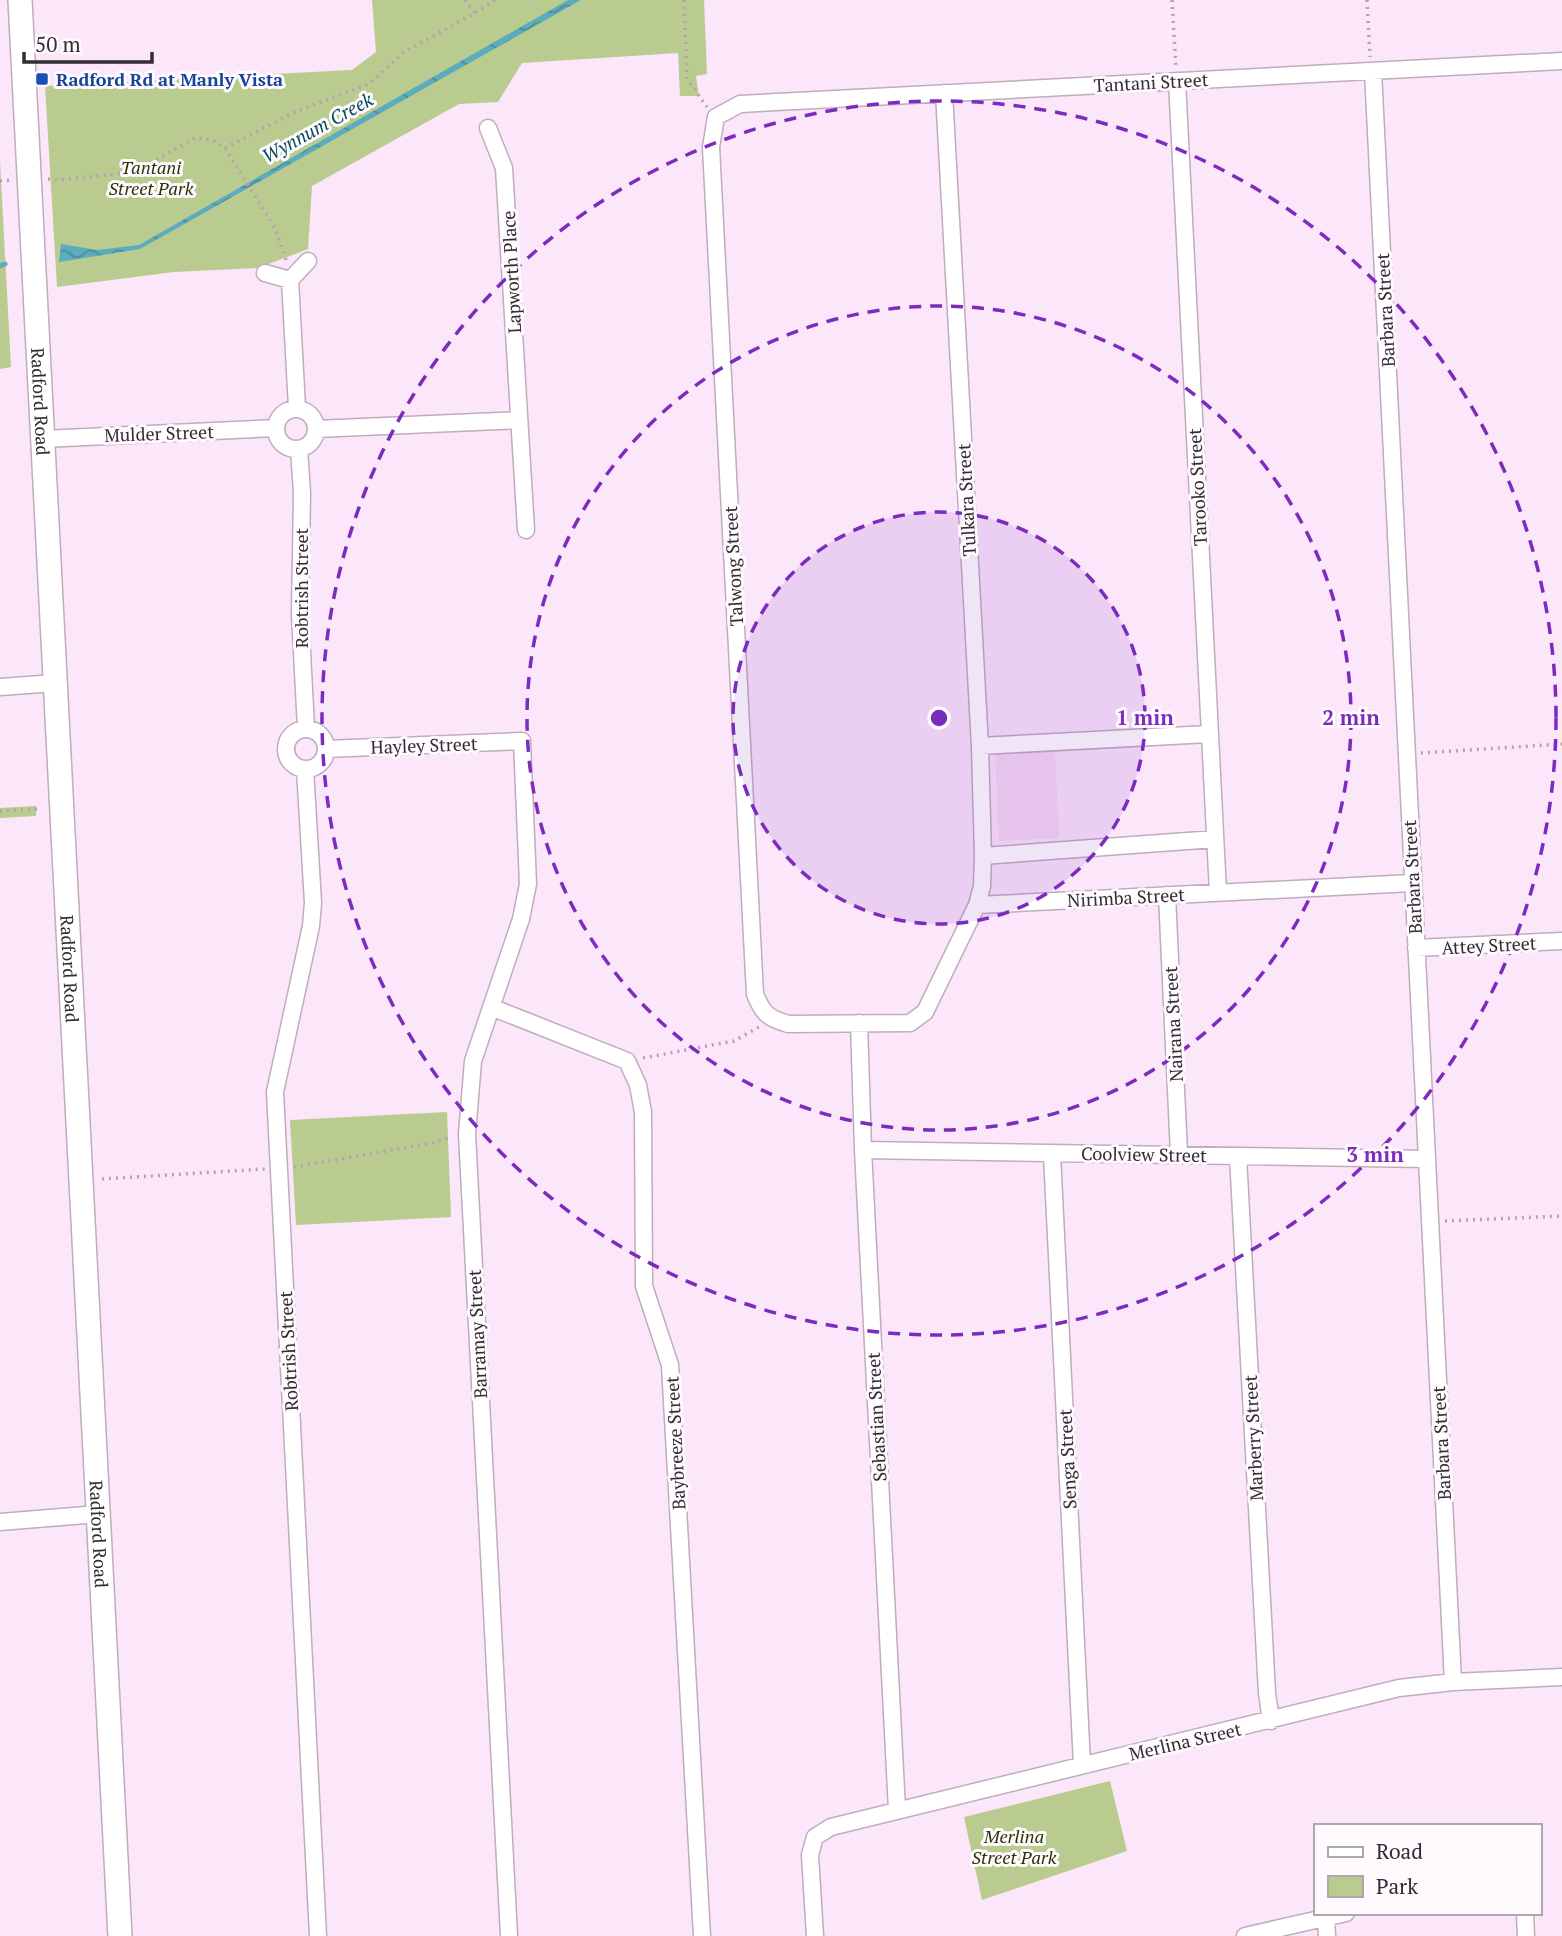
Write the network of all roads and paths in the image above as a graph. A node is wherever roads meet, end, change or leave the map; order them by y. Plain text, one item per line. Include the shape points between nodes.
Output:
1 (20, 0) edge
2 (465, 0) edge
3 (495, 0) edge
4 (684, 0) edge
5 (1172, 0) edge
6 (1367, 0) edge
7 (475, 13) junction
8 (1562, 61) edge
9 (1373, 71) junction
10 (1177, 81) junction
11 (944, 93) junction
12 (716, 117) junction
13 (488, 128) dead end
14 (225, 148) junction
15 (46, 179) dead end
16 (14, 180) dead end
17 (0, 181) edge
18 (308, 261) dead end
19 (265, 273) dead end
20 (290, 280) junction
21 (297, 408) junction
22 (519, 420) junction
23 (276, 428) junction
24 (316, 429) junction
25 (43, 439) junction
26 (299, 449) junction
27 (526, 530) dead end
28 (55, 683) junction
29 (0, 687) edge
30 (306, 728) junction
31 (1209, 734) junction
32 (522, 741) joint
33 (1562, 744) edge
34 (980, 746) junction
35 (326, 749) junction
36 (1406, 754) junction
37 (305, 769) junction
38 (40, 809) dead end
39 (0, 811) edge
40 (1215, 839) junction
41 (983, 856) junction
42 (1412, 883) junction
43 (1217, 892) junction
44 (1167, 895) junction
45 (977, 905) junction
46 (1562, 941) edge
47 (1416, 948) junction
48 (491, 1007) junction
49 (771, 1019) junction
50 (859, 1023) junction
51 (627, 1061) junction
52 (467, 1134) junction
53 (863, 1150) junction
54 (1052, 1154) junction
55 (1179, 1154) junction
56 (1238, 1156) junction
57 (1426, 1159) junction
58 (287, 1168) dead end
59 (267, 1169) dead end
60 (102, 1180) dead end
61 (1562, 1216) edge
62 (1429, 1222) junction
63 (98, 1514) junction
64 (0, 1522) edge
65 (1562, 1677) edge
66 (1453, 1682) junction
67 (1271, 1721) junction
68 (1082, 1765) junction
69 (897, 1810) junction
70 (1336, 1915) edge
71 (1525, 1915) edge
72 (1326, 1917) junction
73 (120, 1936) edge
74 (318, 1936) edge
75 (509, 1936) edge
76 (702, 1936) edge
77 (815, 1936) edge
78 (1245, 1936) edge
79 (1327, 1936) edge
80 (1527, 1936) edge

1 - 25 street, Radford Road
2 - 7 path
3 - 7 path
4 - 12 path via 687,79
5 - 10 path
6 - 9 path
7 - 14 path via 404,52 369,84 297,111
8 - 9 street, Tantani Street
9 - 10 street, Tantani Street
9 - 36 street, Barbara Street
10 - 11 street, Tantani Street
10 - 31 street, Tarooko Street
11 - 12 street, Tantani Street via 740,104
11 - 34 street, Tulkara Street
12 - 49 street, Talwong Street via 711,147 755,994
13 - 22 street, Lapworth Place via 504,168
14 - 15 path via 195,138 135,172
14 - 20 path via 275,228
16 - 17 path
18 - 20 street
19 - 20 street
20 - 21 street
21 - 23 street via 282,414
21 - 24 street via 306,411
22 - 24 street
22 - 27 street, Lapworth Place
23 - 25 street, Mulder Street
23 - 26 street via 284,445
24 - 26 street via 314,439
25 - 28 street, Radford Road
26 - 30 street, Robtrish Street
28 - 29 street
28 - 63 street, Radford Road
30 - 35 street via 320,734
30 - 37 street via 291,734 285,748 291,763
31 - 34 street
31 - 40 street, Tarooko Street
32 - 35 street, Hayley Street
32 - 48 street, Barramay Street via 528,884
33 - 36 path
34 - 41 street, Tulkara Street
35 - 37 street via 320,763
36 - 42 street, Barbara Street
37 - 74 street, Robtrish Street via 311,926 275,1092
38 - 39 path
40 - 41 street
40 - 43 street, Tarooko Street
41 - 45 street, Tulkara Street
42 - 43 street, Nirimba Street
42 - 47 street, Barbara Street
43 - 44 street, Nirimba Street
44 - 45 street, Nirimba Street
44 - 55 street, Nairana Street
45 - 50 street via 925,1012 911,1023
46 - 47 street, Attey Street
47 - 57 street, Barbara Street
48 - 51 street
48 - 52 street, Barramay Street via 473,1061
49 - 50 street via 789,1024
49 - 51 path via 734,1041
50 - 53 street, Sebastian Street
51 - 76 street, Baybreeze Street via 643,1112 644,1286 670,1365
52 - 58 path
52 - 75 street, Barramay Street
53 - 54 street, Coolview Street
53 - 69 street, Sebastian Street
54 - 55 street, Coolview Street
54 - 68 street, Senga Street
55 - 56 street, Coolview Street
56 - 57 street, Coolview Street
56 - 67 street, Marberry Street
57 - 62 street, Barbara Street
59 - 60 path
61 - 62 path
62 - 66 street, Barbara Street
63 - 64 street
63 - 73 street, Radford Road
65 - 66 street, Merlina Street
66 - 67 street, Merlina Street via 1399,1688
67 - 68 street, Merlina Street
68 - 69 street, Merlina Street
69 - 77 street, Merlina Street via 831,1827 815,1838 810,1855
70 - 72 street
71 - 80 street
72 - 78 street
72 - 79 street

